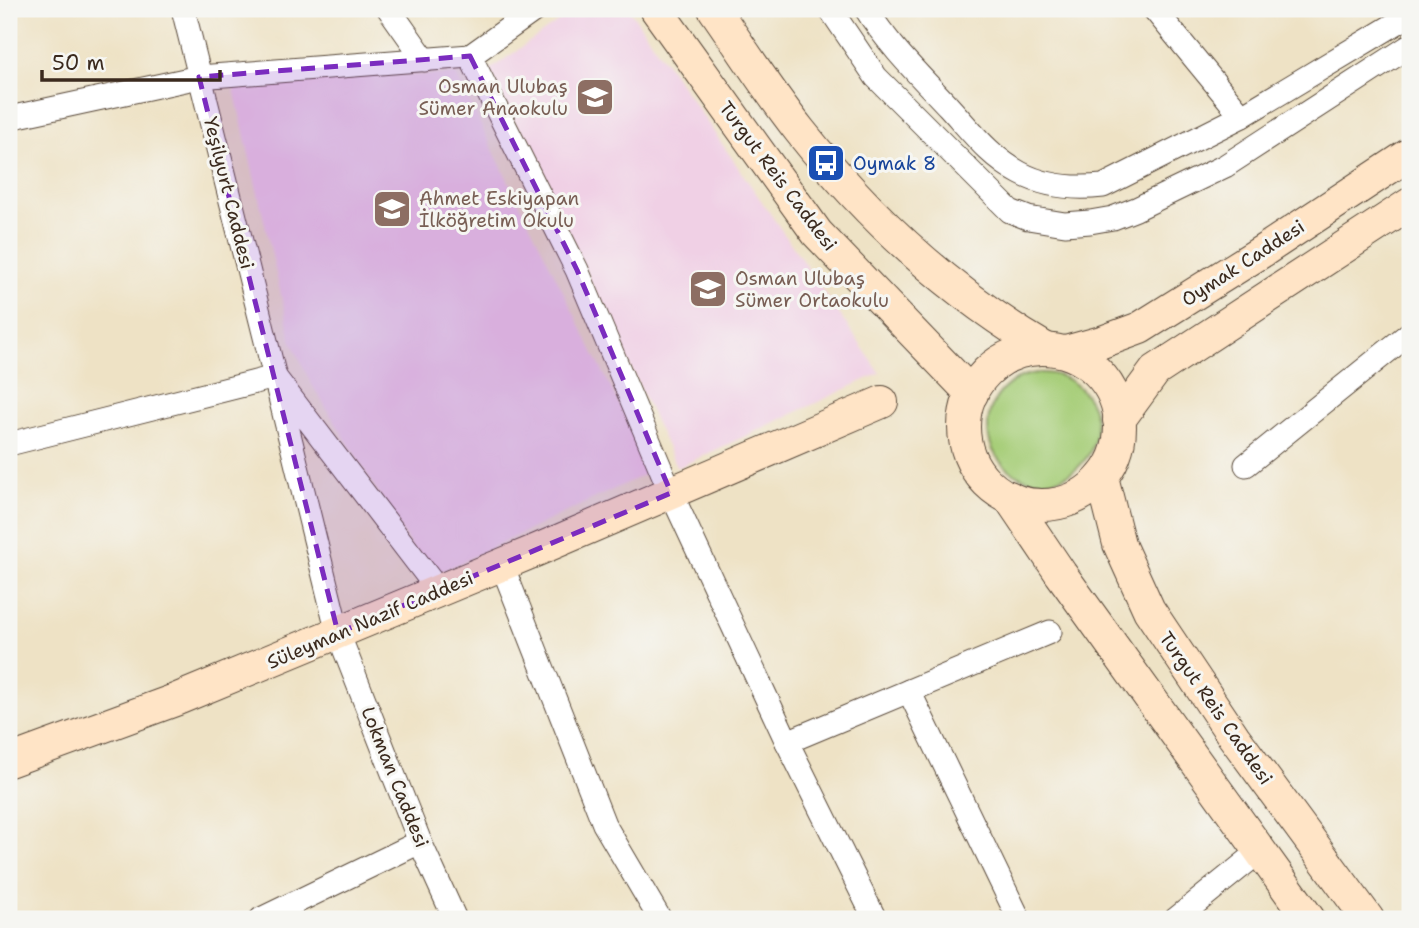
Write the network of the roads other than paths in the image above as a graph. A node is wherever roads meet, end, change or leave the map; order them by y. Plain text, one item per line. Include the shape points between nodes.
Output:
1 (183, 9) edge
2 (389, 9) edge
3 (536, 9) edge
4 (656, 9) edge
5 (714, 9) edge
6 (830, 9) edge
7 (866, 9) edge
8 (1154, 9) edge
9 (1410, 15) edge
10 (1410, 46) edge
11 (470, 56) junction
12 (425, 60) junction
13 (199, 77) junction
14 (1242, 116) junction
15 (9, 118) edge
16 (1410, 154) edge
17 (1410, 204) edge
18 (1410, 332) edge
19 (1056, 351) junction
20 (275, 376) junction
21 (972, 394) junction
22 (882, 402) dead end
23 (1119, 420) junction
24 (9, 444) edge
25 (1246, 466) dead end
26 (1102, 477) junction
27 (671, 493) junction
28 (1009, 497) junction
29 (502, 565) junction
30 (439, 591) junction
31 (1050, 632) dead end
32 (338, 633) junction
33 (909, 691) junction
34 (788, 742) junction
35 (9, 761) edge
36 (420, 842) junction
37 (1260, 850) junction
38 (261, 919) edge
39 (455, 919) edge
40 (660, 919) edge
41 (875, 919) edge
42 (1019, 919) edge
43 (1176, 919) edge
44 (1309, 919) edge
45 (1368, 919) edge

1 - 13 street, Yeşilyurt Caddesi
2 - 12 street
3 - 11 street
4 - 21 street, Turgut Reis Caddesi via 817,233
5 - 19 street via 798,128 886,228 955,289
6 - 10 street via 876,77 1010,211 1065,223 1113,218 1225,166
7 - 14 street via 883,36 992,154 1019,173 1050,184 1103,186
8 - 14 street
9 - 14 street
11 - 12 street
11 - 27 street via 576,270
12 - 13 street
13 - 15 street
13 - 20 street, Yeşilyurt Caddesi
16 - 19 street, Oymak Caddesi via 1140,328
17 - 23 street via 1155,371
18 - 25 street
19 - 21 street via 1025,351 1006,358 990,369
19 - 23 street via 1084,361 1099,374 1111,391
20 - 24 street
20 - 30 street
20 - 32 street, Yeşilyurt Caddesi
21 - 28 street via 965,423 969,453 985,479
22 - 27 street, Süleyman Nazif Caddesi
23 - 26 street via 1116,450
26 - 28 street via 1087,491 1059,503 1029,503
26 - 45 street, Turgut Reis Caddesi via 1119,544 1149,610 1234,737
27 - 29 street, Süleyman Nazif Caddesi
27 - 34 street
28 - 37 street
29 - 30 street, Süleyman Nazif Caddesi
29 - 40 street via 604,824
30 - 32 street, Süleyman Nazif Caddesi
31 - 33 street
32 - 35 street, Süleyman Nazif Caddesi via 176,700
32 - 36 street, Lokman Caddesi
33 - 34 street
33 - 42 street
34 - 41 street
36 - 38 street
36 - 39 street, Lokman Caddesi
37 - 43 street
37 - 44 street

